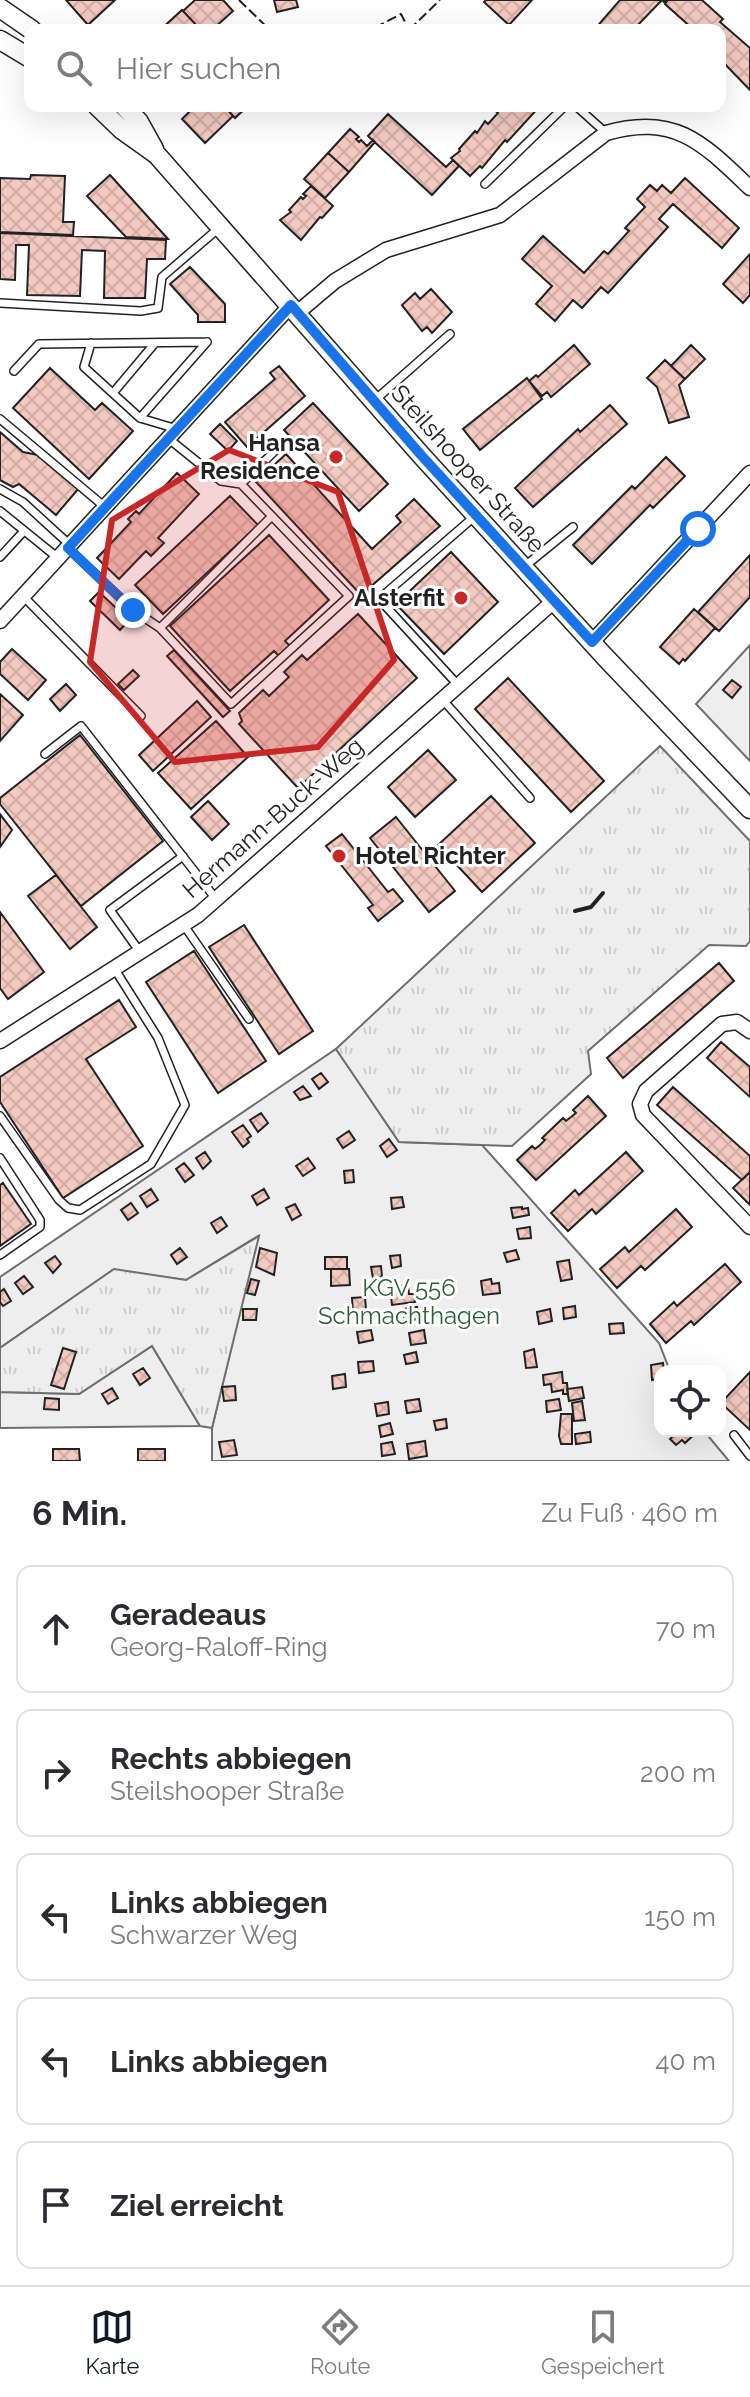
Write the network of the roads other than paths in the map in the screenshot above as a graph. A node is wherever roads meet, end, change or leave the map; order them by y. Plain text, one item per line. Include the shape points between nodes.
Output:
1 (2, 9) edge
2 (24, 24) edge
3 (0, 40) edge
4 (24, 54) edge
5 (106, 112) edge
6 (130, 112) edge
7 (559, 112) edge
8 (583, 112) edge
9 (606, 133) junction
10 (157, 155) junction
11 (485, 184) dead end
12 (750, 188) edge
13 (220, 226) junction
14 (0, 303) edge
15 (294, 309) junction
16 (450, 334) dead end
17 (91, 343) junction
18 (155, 343) junction
19 (14, 371) dead end
20 (113, 393) junction
21 (373, 402) junction
22 (140, 418) junction
23 (0, 419) edge
24 (173, 434) junction
25 (285, 441) dead end
26 (750, 473) edge
27 (241, 484) junction
28 (0, 489) edge
29 (105, 507) junction
30 (0, 511) edge
31 (476, 515) junction
32 (272, 516) junction
33 (573, 527) dead end
34 (24, 531) junction
35 (65, 550) junction
36 (0, 557) edge
37 (523, 567) junction
38 (23, 596) junction
39 (554, 601) junction
40 (0, 621) edge
41 (160, 628) junction
42 (592, 642) junction
43 (458, 685) junction
44 (442, 699) junction
45 (141, 716) dead end
46 (45, 754) dead end
47 (530, 798) dead end
48 (750, 809) edge
49 (183, 856) junction
50 (216, 899) junction
51 (183, 924) junction
52 (140, 952) junction
53 (114, 968) junction
54 (249, 1019) dead end
55 (750, 1031) edge
56 (0, 1041) edge
57 (0, 1116) edge
58 (0, 1158) edge
59 (750, 1227) edge
60 (0, 1255) edge
61 (734, 1435) dead end
62 (750, 1456) edge

1 - 2 street
3 - 4 street
5 - 10 street, Steilshooper Straße
6 - 10 street, Steilshooper Straße
7 - 11 lane
8 - 9 lane
9 - 12 street via 648,126 681,132
9 - 15 street via 500,215 386,250
10 - 13 street, Steilshooper Straße
13 - 14 lane via 162,277 158,308
13 - 15 street, Steilshooper Straße
15 - 21 street, Steilshooper Straße
15 - 24 street
16 - 21 lane
17 - 18 lane
17 - 19 lane via 39,344
17 - 20 lane via 84,367
18 - 20 lane
18 - 22 lane via 207,342
20 - 22 lane
21 - 31 street, Steilshooper Straße
22 - 24 lane
23 - 29 lane
24 - 27 lane via 221,481
24 - 29 street
25 - 27 lane
26 - 42 street
27 - 32 lane
28 - 35 lane via 23,502
29 - 35 street
30 - 34 lane
31 - 37 street, Steilshooper Straße
31 - 43 lane via 379,599
32 - 41 lane
32 - 41 lane via 349,596 231,704
33 - 37 lane
34 - 35 lane
34 - 36 lane
35 - 38 street
35 - 41 lane
37 - 39 street, Steilshooper Straße
38 - 40 street
38 - 45 lane
39 - 42 street, Steilshooper Straße
39 - 43 street, Hermann-Buck-Weg
42 - 48 street, Steilshooper Straße
43 - 44 street, Hermann-Buck-Weg
44 - 47 lane
44 - 50 street, Hermann-Buck-Weg
46 - 49 lane via 81,726
49 - 50 lane
49 - 52 lane via 110,910
50 - 51 street, Hermann-Buck-Weg
51 - 52 street, Hermann-Buck-Weg
51 - 54 lane
52 - 53 street, Hermann-Buck-Weg
53 - 56 street, Hermann-Buck-Weg
53 - 57 lane via 158,1038 185,1100 184,1111 151,1164 80,1210 72,1210 59,1200
55 - 59 street via 742,1024 722,1024 646,1091 640,1104 643,1115
58 - 60 lane via 40,1220 40,1227
61 - 62 lane

